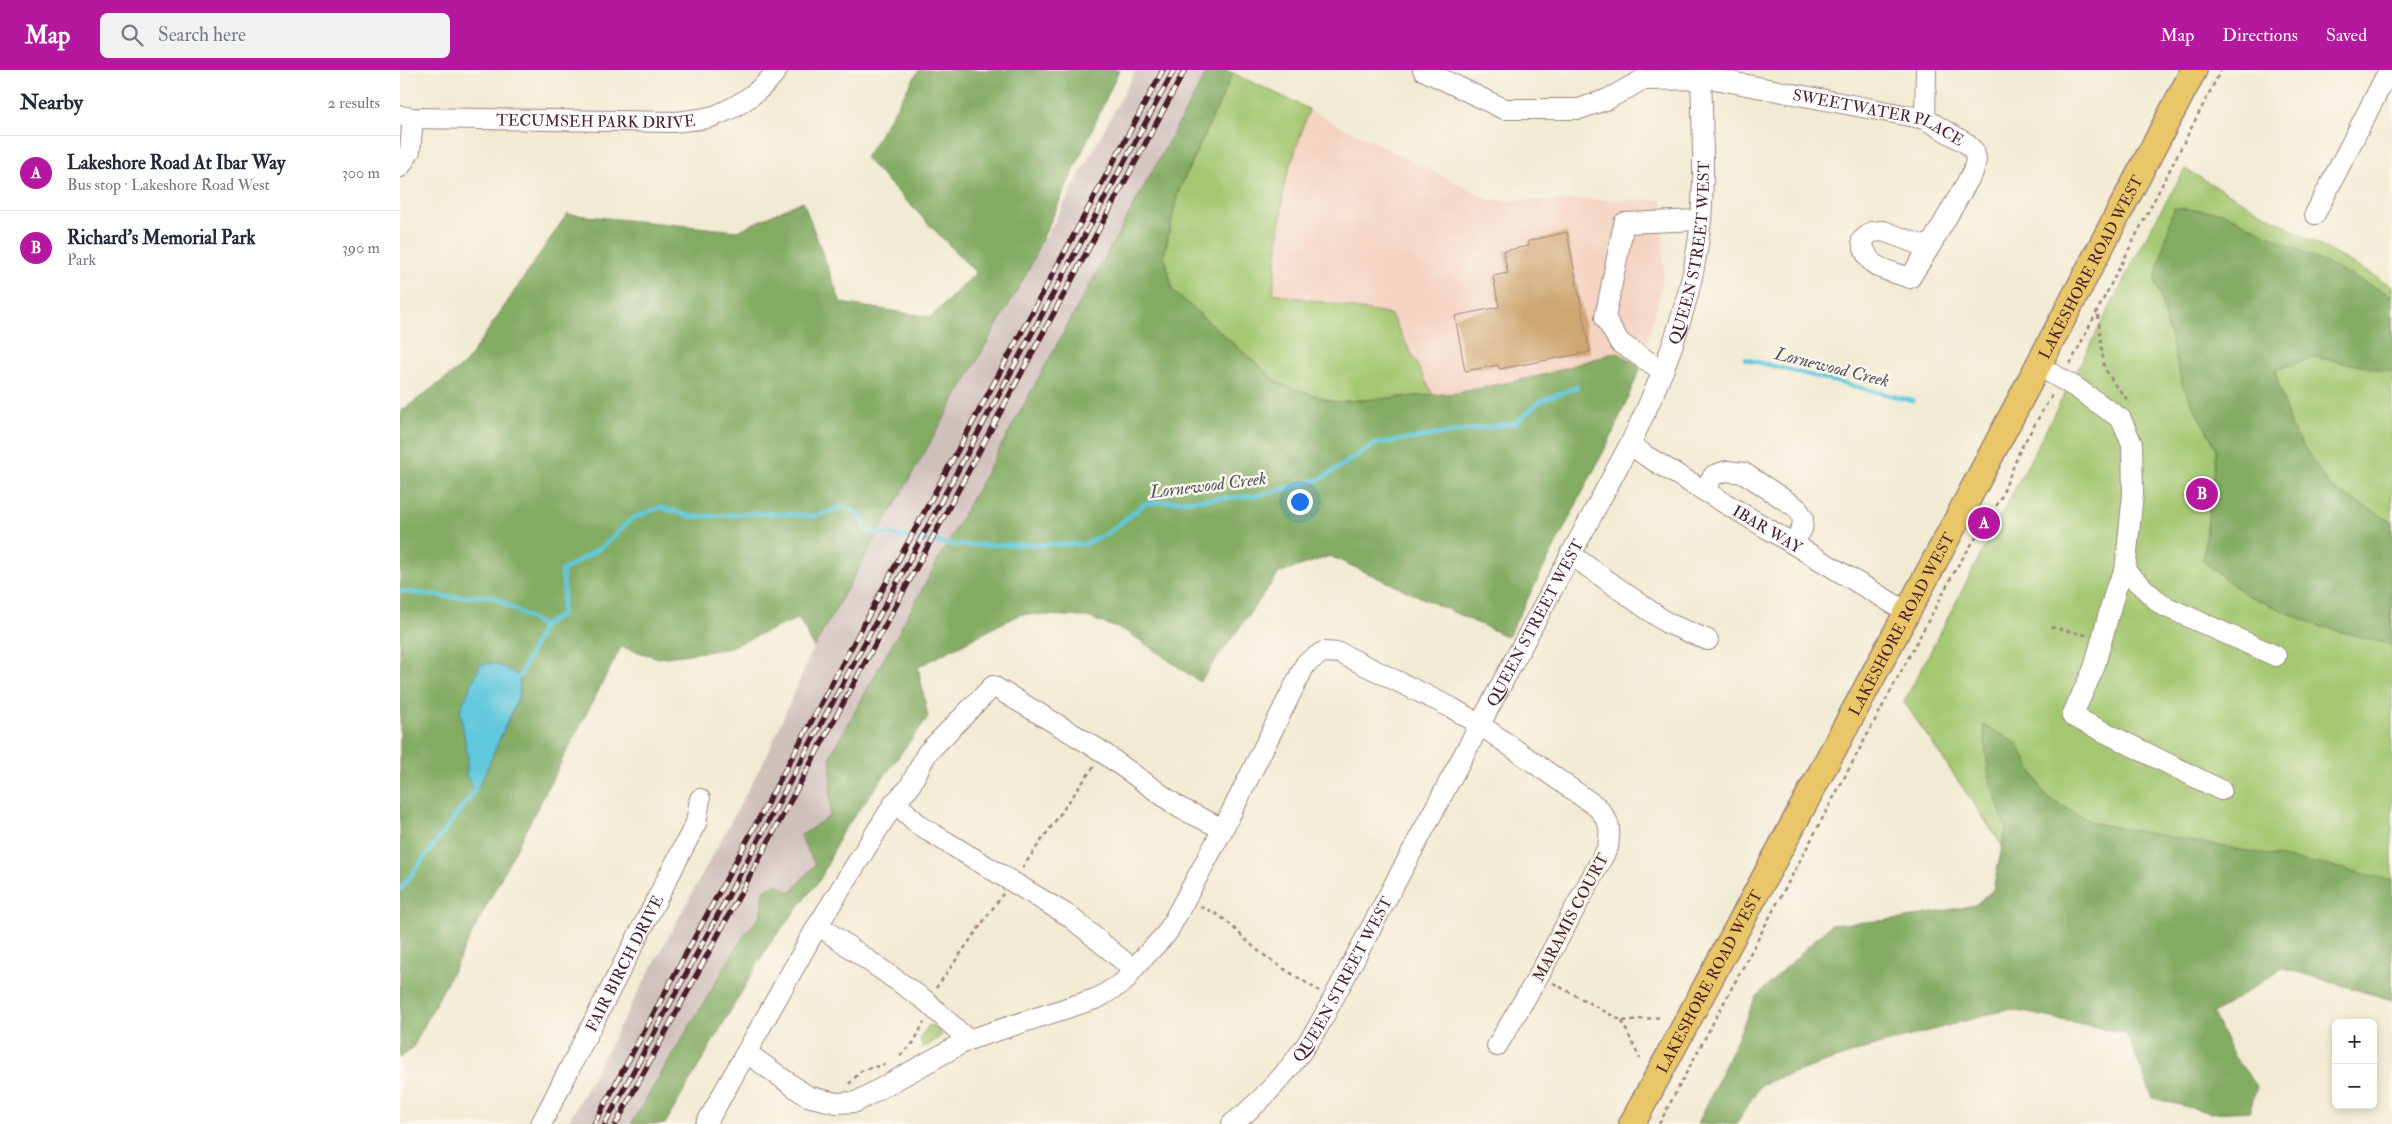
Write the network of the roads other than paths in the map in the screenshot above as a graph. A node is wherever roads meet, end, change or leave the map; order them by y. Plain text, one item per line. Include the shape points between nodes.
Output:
1 (777, 70) edge
2 (1423, 70) edge
3 (1926, 70) edge
4 (2194, 70) edge
5 (2389, 70) edge
6 (1701, 74) edge
7 (407, 117) edge
8 (1925, 119) junction
9 (400, 167) edge
10 (2315, 214) dead end
11 (1700, 220) junction
12 (1929, 248) dead end
13 (2039, 366) junction
14 (1663, 371) junction
15 (1630, 444) junction
16 (1704, 490) junction
17 (1793, 544) junction
18 (1570, 554) junction
19 (2125, 571) junction
20 (1907, 612) junction
21 (1708, 640) dead end
22 (2276, 656) dead end
23 (1479, 724) junction
24 (2221, 790) dead end
25 (700, 798) dead end
26 (895, 802) junction
27 (1223, 829) junction
28 (818, 925) junction
29 (1133, 969) junction
30 (968, 1040) junction
31 (1497, 1046) dead end
32 (747, 1053) junction
33 (541, 1124) edge
34 (706, 1124) edge
35 (1232, 1124) edge
36 (1632, 1124) edge

1 - 7 street, TECUMSEH PARK DRIVE via 748,99 713,116 675,122
2 - 6 street, SWEETWATER PLACE via 1504,109 1579,109 1608,100 1642,80
3 - 8 street
4 - 13 main road, LAKESHORE ROAD WEST
5 - 10 street
6 - 8 street, SWEETWATER PLACE
6 - 11 street, QUEEN STREET WEST via 1703,156
7 - 9 street via 410,151
8 - 12 street, SWEETWATER PLACE via 1966,143 1974,150 1976,160 1973,172
11 - 14 street, QUEEN STREET WEST via 1685,306
11 - 14 street via 1624,223 1605,318 1620,343
13 - 19 street via 2121,419 2132,444 2133,494
13 - 20 main road, LAKESHORE ROAD WEST
14 - 15 street, QUEEN STREET WEST
15 - 16 street, IBAR WAY
15 - 18 street, QUEEN STREET WEST
16 - 17 street, IBAR WAY
16 - 17 street via 1714,475 1727,471 1744,474 1797,508 1803,518 1802,529
17 - 20 street, IBAR WAY
18 - 21 street via 1668,623
18 - 23 street, QUEEN STREET WEST
19 - 22 street via 2162,605
19 - 24 street via 2116,588 2094,668 2072,716
20 - 36 main road, LAKESHORE ROAD WEST
23 - 27 street via 1340,653 1323,652 1306,664
23 - 31 street, MARAMIS COURT via 1597,807 1608,819 1610,833 1608,847
23 - 35 street, QUEEN STREET WEST via 1307,1044 1264,1097
25 - 33 street, FAIR BIRCH DRIVE via 696,823
26 - 27 street via 909,788 926,753 993,686 1103,752 1180,808
26 - 28 street
26 - 29 street via 920,826 1069,916
27 - 29 street via 1167,933
28 - 30 street via 926,1001
28 - 32 street
29 - 30 street via 1124,982 1098,998
30 - 32 street via 856,1102 836,1103 806,1096
32 - 34 street

